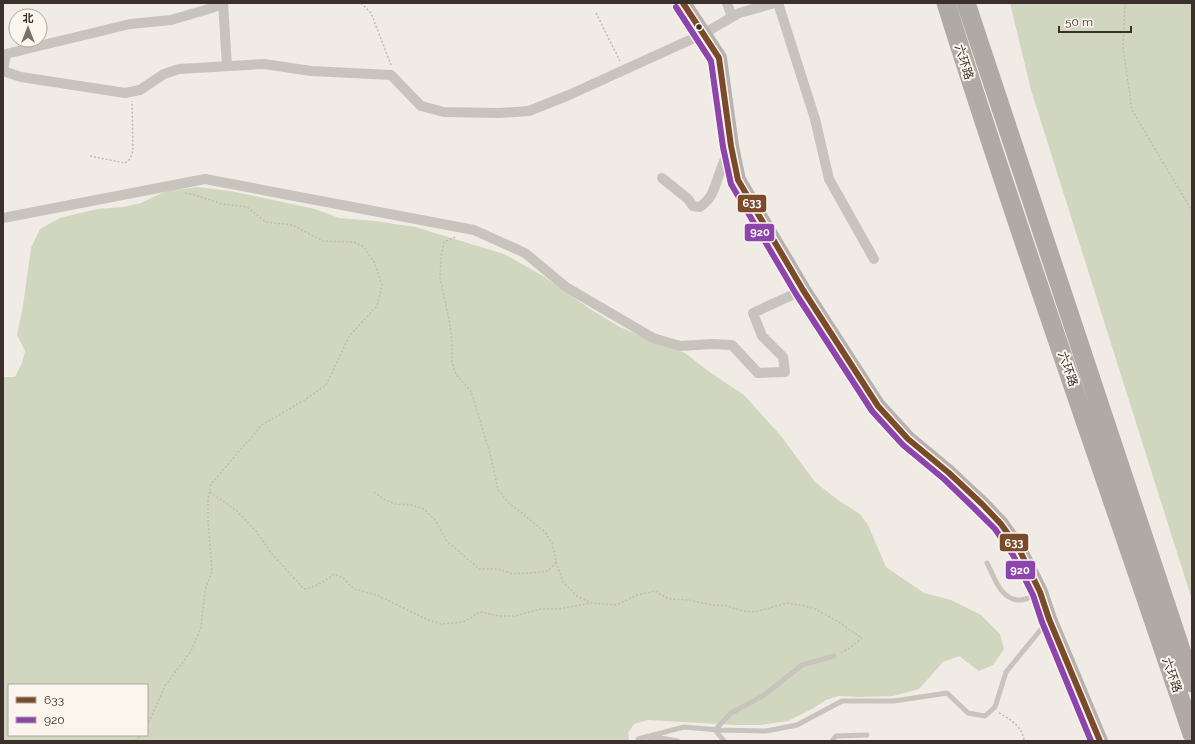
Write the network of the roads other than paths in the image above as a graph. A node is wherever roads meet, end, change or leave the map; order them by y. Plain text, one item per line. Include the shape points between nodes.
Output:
1 (223, 3) edge
2 (683, 3) edge
3 (727, 3) edge
4 (775, 3) edge
5 (778, 3) edge
6 (946, 3) edge
7 (966, 3) edge
8 (732, 17) junction
9 (703, 34) junction
10 (227, 66) junction
11 (3, 71) edge
12 (731, 146) junction
13 (662, 178) dead end
14 (3, 218) edge
15 (874, 259) dead end
16 (804, 290) junction
17 (987, 563) dead end
18 (1040, 592) junction
19 (1050, 619) junction
20 (834, 656) road end
21 (1192, 683) edge
22 (715, 730) junction
23 (1192, 734) edge
24 (867, 735) dead end
25 (638, 739) dead end
26 (649, 741) edge
27 (678, 741) edge
28 (724, 741) edge
29 (832, 741) edge
30 (1100, 741) edge

1 - 10 street
1 - 11 street via 171,20 130,24 6,54
2 - 9 main road
3 - 8 street
4 - 8 street
5 - 15 street via 815,119 829,179
6 - 23 highway, 六环路 via 984,124
7 - 21 highway, 六环路
8 - 9 street
9 - 10 street via 570,96 529,111 444,112 421,106 391,75 311,71 264,64
9 - 12 main road via 719,58
10 - 11 street via 178,69 164,74 140,90 125,93 21,77
12 - 13 street via 714,193 700,208 693,206 688,198
12 - 16 main road via 738,180
14 - 16 street via 205,179 474,230 525,253 566,287 653,338 680,346 732,345 758,373 785,372 783,357 762,336 753,313
16 - 18 main road via 878,406 908,439 954,478 1001,524 1020,552
17 - 18 lane via 1002,593 1008,597 1019,600
18 - 19 main road
19 - 22 lane via 1006,672 995,707 985,716 968,713 947,693 894,701 842,701 797,726 766,731
19 - 30 main road
20 - 22 lane via 802,665 763,696 731,713
22 - 25 lane via 684,727
22 - 28 lane
24 - 29 lane via 836,736
26 - 27 lane via 654,737

